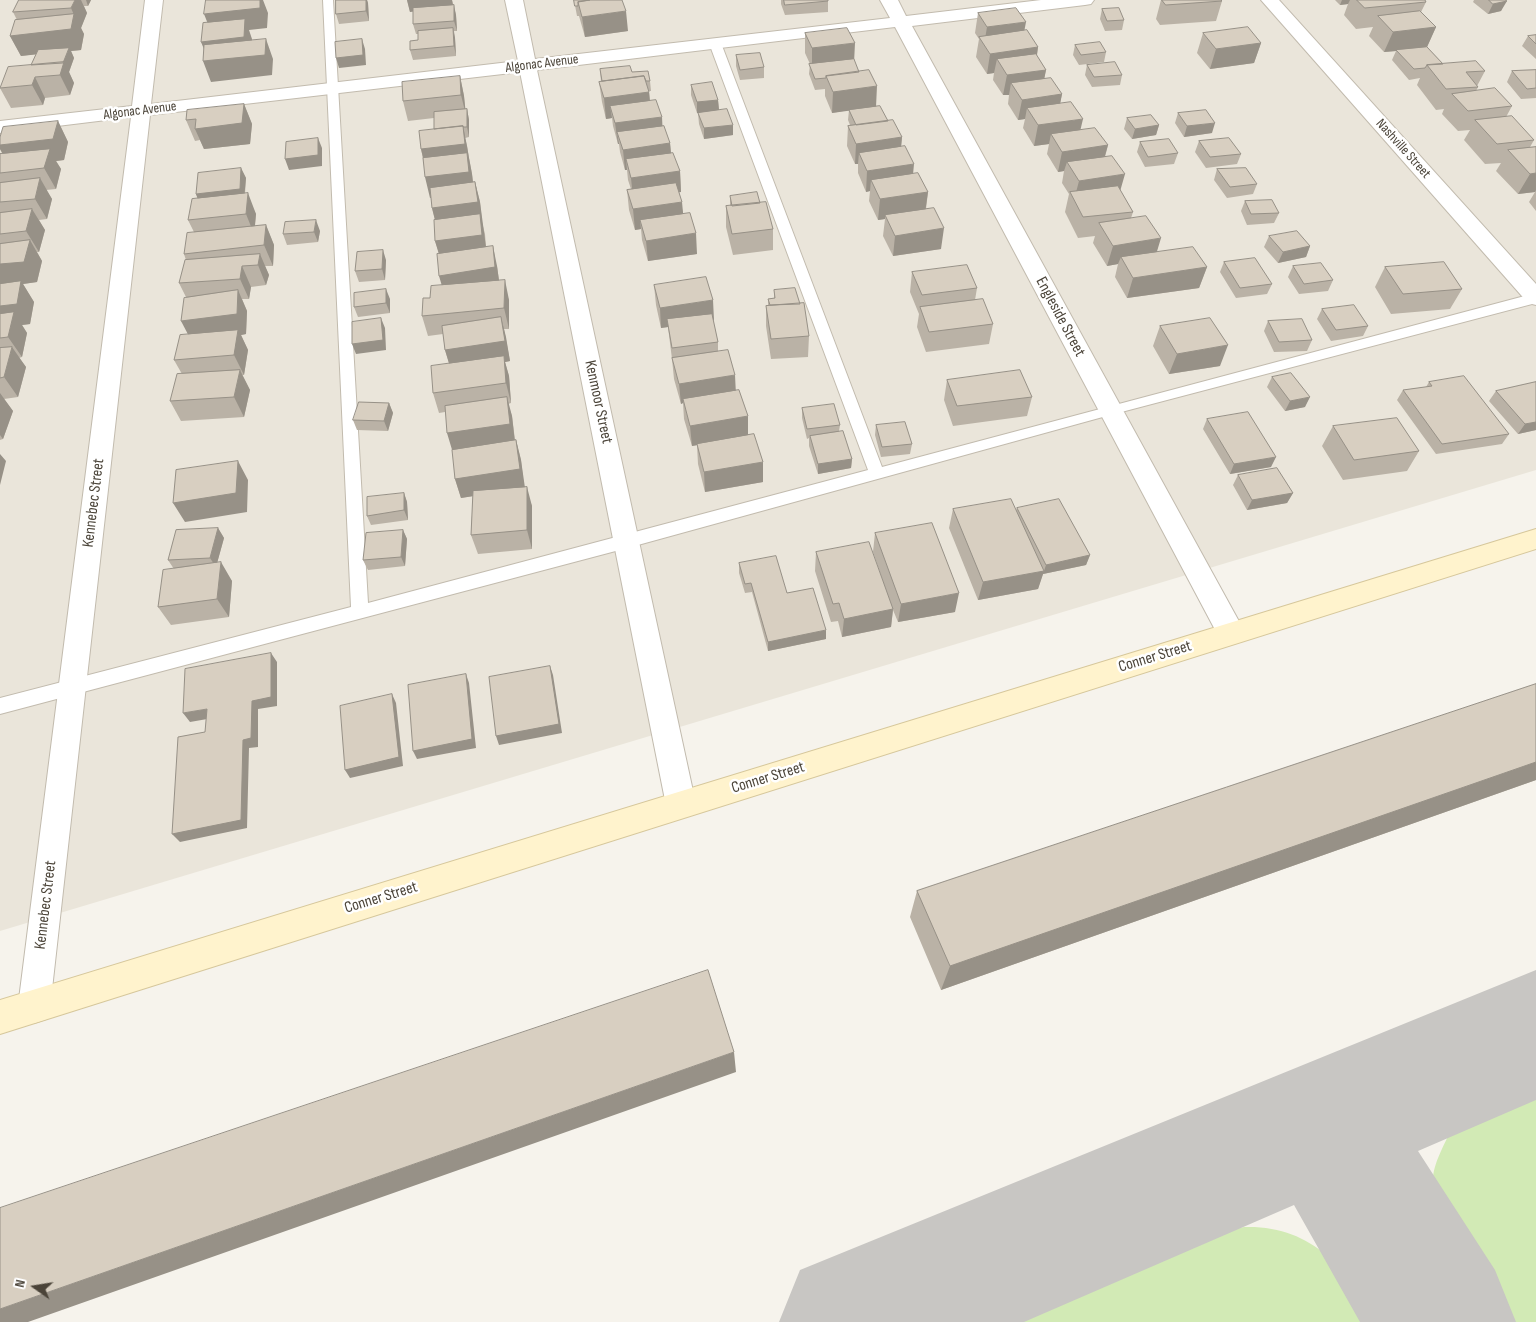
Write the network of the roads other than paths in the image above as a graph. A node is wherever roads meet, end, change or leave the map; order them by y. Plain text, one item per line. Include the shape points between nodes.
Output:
1 (154, 0) edge
2 (328, 0) edge
3 (514, 0) edge
4 (889, 0) edge
5 (1085, 0) edge
6 (1270, 0) edge
7 (901, 22) junction
8 (715, 43) junction
9 (527, 65) junction
10 (333, 88) junction
11 (141, 110) junction
12 (0, 127) edge
13 (1536, 298) edge
14 (1110, 410) junction
15 (876, 474) junction
16 (1536, 539) edge
17 (627, 542) junction
18 (360, 611) junction
19 (1231, 633) junction
20 (72, 686) junction
21 (0, 706) edge
22 (681, 805) junction
23 (34, 1006) junction
24 (0, 1017) edge

1 - 11 street, Kennebec Street
2 - 10 lane
3 - 9 street, Kenmoor Street
4 - 7 street, Engleside Street
5 - 7 street, Algonac Avenue
6 - 13 street, Nashville Street
7 - 8 street, Algonac Avenue
7 - 14 street, Engleside Street
8 - 9 street, Algonac Avenue
8 - 15 lane
9 - 10 street, Algonac Avenue
9 - 17 street, Kenmoor Street
10 - 11 street, Algonac Avenue
10 - 18 lane
11 - 12 street, Algonac Avenue
11 - 20 street, Kennebec Street
13 - 14 lane
14 - 15 lane
14 - 19 street, Engleside Street
15 - 17 lane
16 - 19 main road, Conner Street
17 - 18 lane
17 - 22 street, Kenmoor Street
18 - 20 lane
19 - 22 main road, Conner Street
20 - 21 lane
20 - 23 street, Kennebec Street
22 - 23 main road, Conner Street
23 - 24 main road, Conner Street

